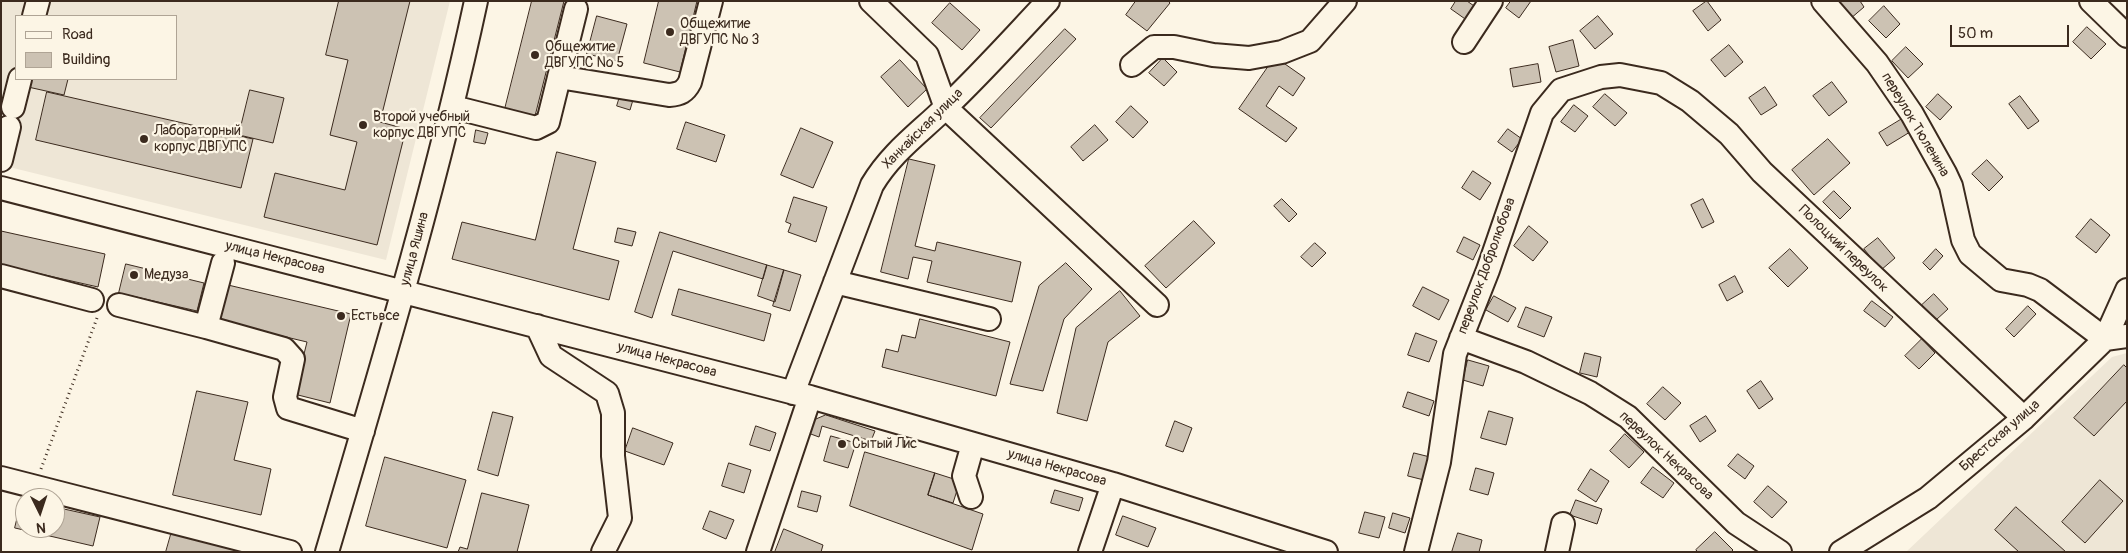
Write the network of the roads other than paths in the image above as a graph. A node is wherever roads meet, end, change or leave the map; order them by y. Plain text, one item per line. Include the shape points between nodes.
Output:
1 (38, 1) edge
2 (476, 1) edge
3 (711, 1) edge
4 (871, 1) edge
5 (1048, 1) edge
6 (1345, 1) edge
7 (1491, 1) edge
8 (1823, 1) edge
9 (2090, 1) edge
10 (576, 8) dead end
11 (34, 15) edge
12 (2127, 36) edge
13 (1464, 42) dead end
14 (1132, 66) dead end
15 (559, 77) junction
16 (20, 80) edge
17 (1662, 83) joint
18 (453, 107) junction
19 (946, 108) junction
20 (1, 160) edge
21 (1, 188) edge
22 (223, 263) dead end
23 (1, 276) edge
24 (835, 282) junction
25 (2127, 290) edge
26 (404, 291) junction
27 (1157, 306) dead end
28 (989, 319) dead end
29 (537, 326) junction
30 (206, 327) junction
31 (2116, 337) edge
32 (1461, 338) junction
33 (802, 395) junction
34 (2024, 418) junction
35 (363, 430) junction
36 (973, 444) junction
37 (1, 478) edge
38 (1113, 484) junction
39 (971, 497) dead end
40 (1563, 524) dead end
41 (290, 552) edge
42 (327, 552) edge
43 (603, 552) edge
44 (758, 552) edge
45 (1090, 552) edge
46 (1326, 552) edge
47 (1416, 552) edge
48 (1557, 552) edge
49 (1780, 552) edge
50 (1841, 552) edge

1 - 11 street
2 - 18 street, улица Яшина
3 - 15 street via 690,82 679,94
4 - 19 street via 927,55
5 - 19 street, Ханкайская улица
6 - 14 street via 1310,41 1282,52 1249,58 1154,47
7 - 13 street
8 - 31 street, переулок Тюленина via 1877,63 1912,114 1951,186 1962,240 1970,254 2001,280 2040,290
9 - 12 street
10 - 15 street
15 - 18 street via 548,122 536,128
16 - 20 street
17 - 32 street, переулок Добролюбова via 1620,75 1601,77 1561,90 1542,113
17 - 34 street, Полоцкий переулок via 1690,101 1729,134 1762,172
18 - 26 street, улица Яшина
19 - 24 street, Ханкайская улица via 892,156 880,171
19 - 27 street
21 - 26 street, улица Некрасова
22 - 30 street
23 - 30 street via 103,306
24 - 28 street
24 - 33 street, Ханкайская улица
25 - 31 street, Брестская улица
26 - 29 street, улица Некрасова
26 - 35 street, улица Яшина
29 - 33 street, улица Некрасова
29 - 43 street via 551,356 607,393 613,412 613,456 620,518
30 - 35 street via 284,349 293,359 285,397 288,408
31 - 34 street, Брестская улица
32 - 47 street, переулок Добролюбова via 1455,354 1439,462
32 - 49 street, переулок Некрасова via 1526,362 1590,393 1628,417 1736,523
33 - 36 street, улица Некрасова
33 - 44 street, Ханкайская улица
34 - 50 street, Брестская улица via 1928,498
35 - 42 street, улица Яшина
36 - 38 street, улица Некрасова
36 - 39 street via 964,476
37 - 41 street
38 - 45 street
38 - 46 street, улица Некрасова
40 - 48 street

